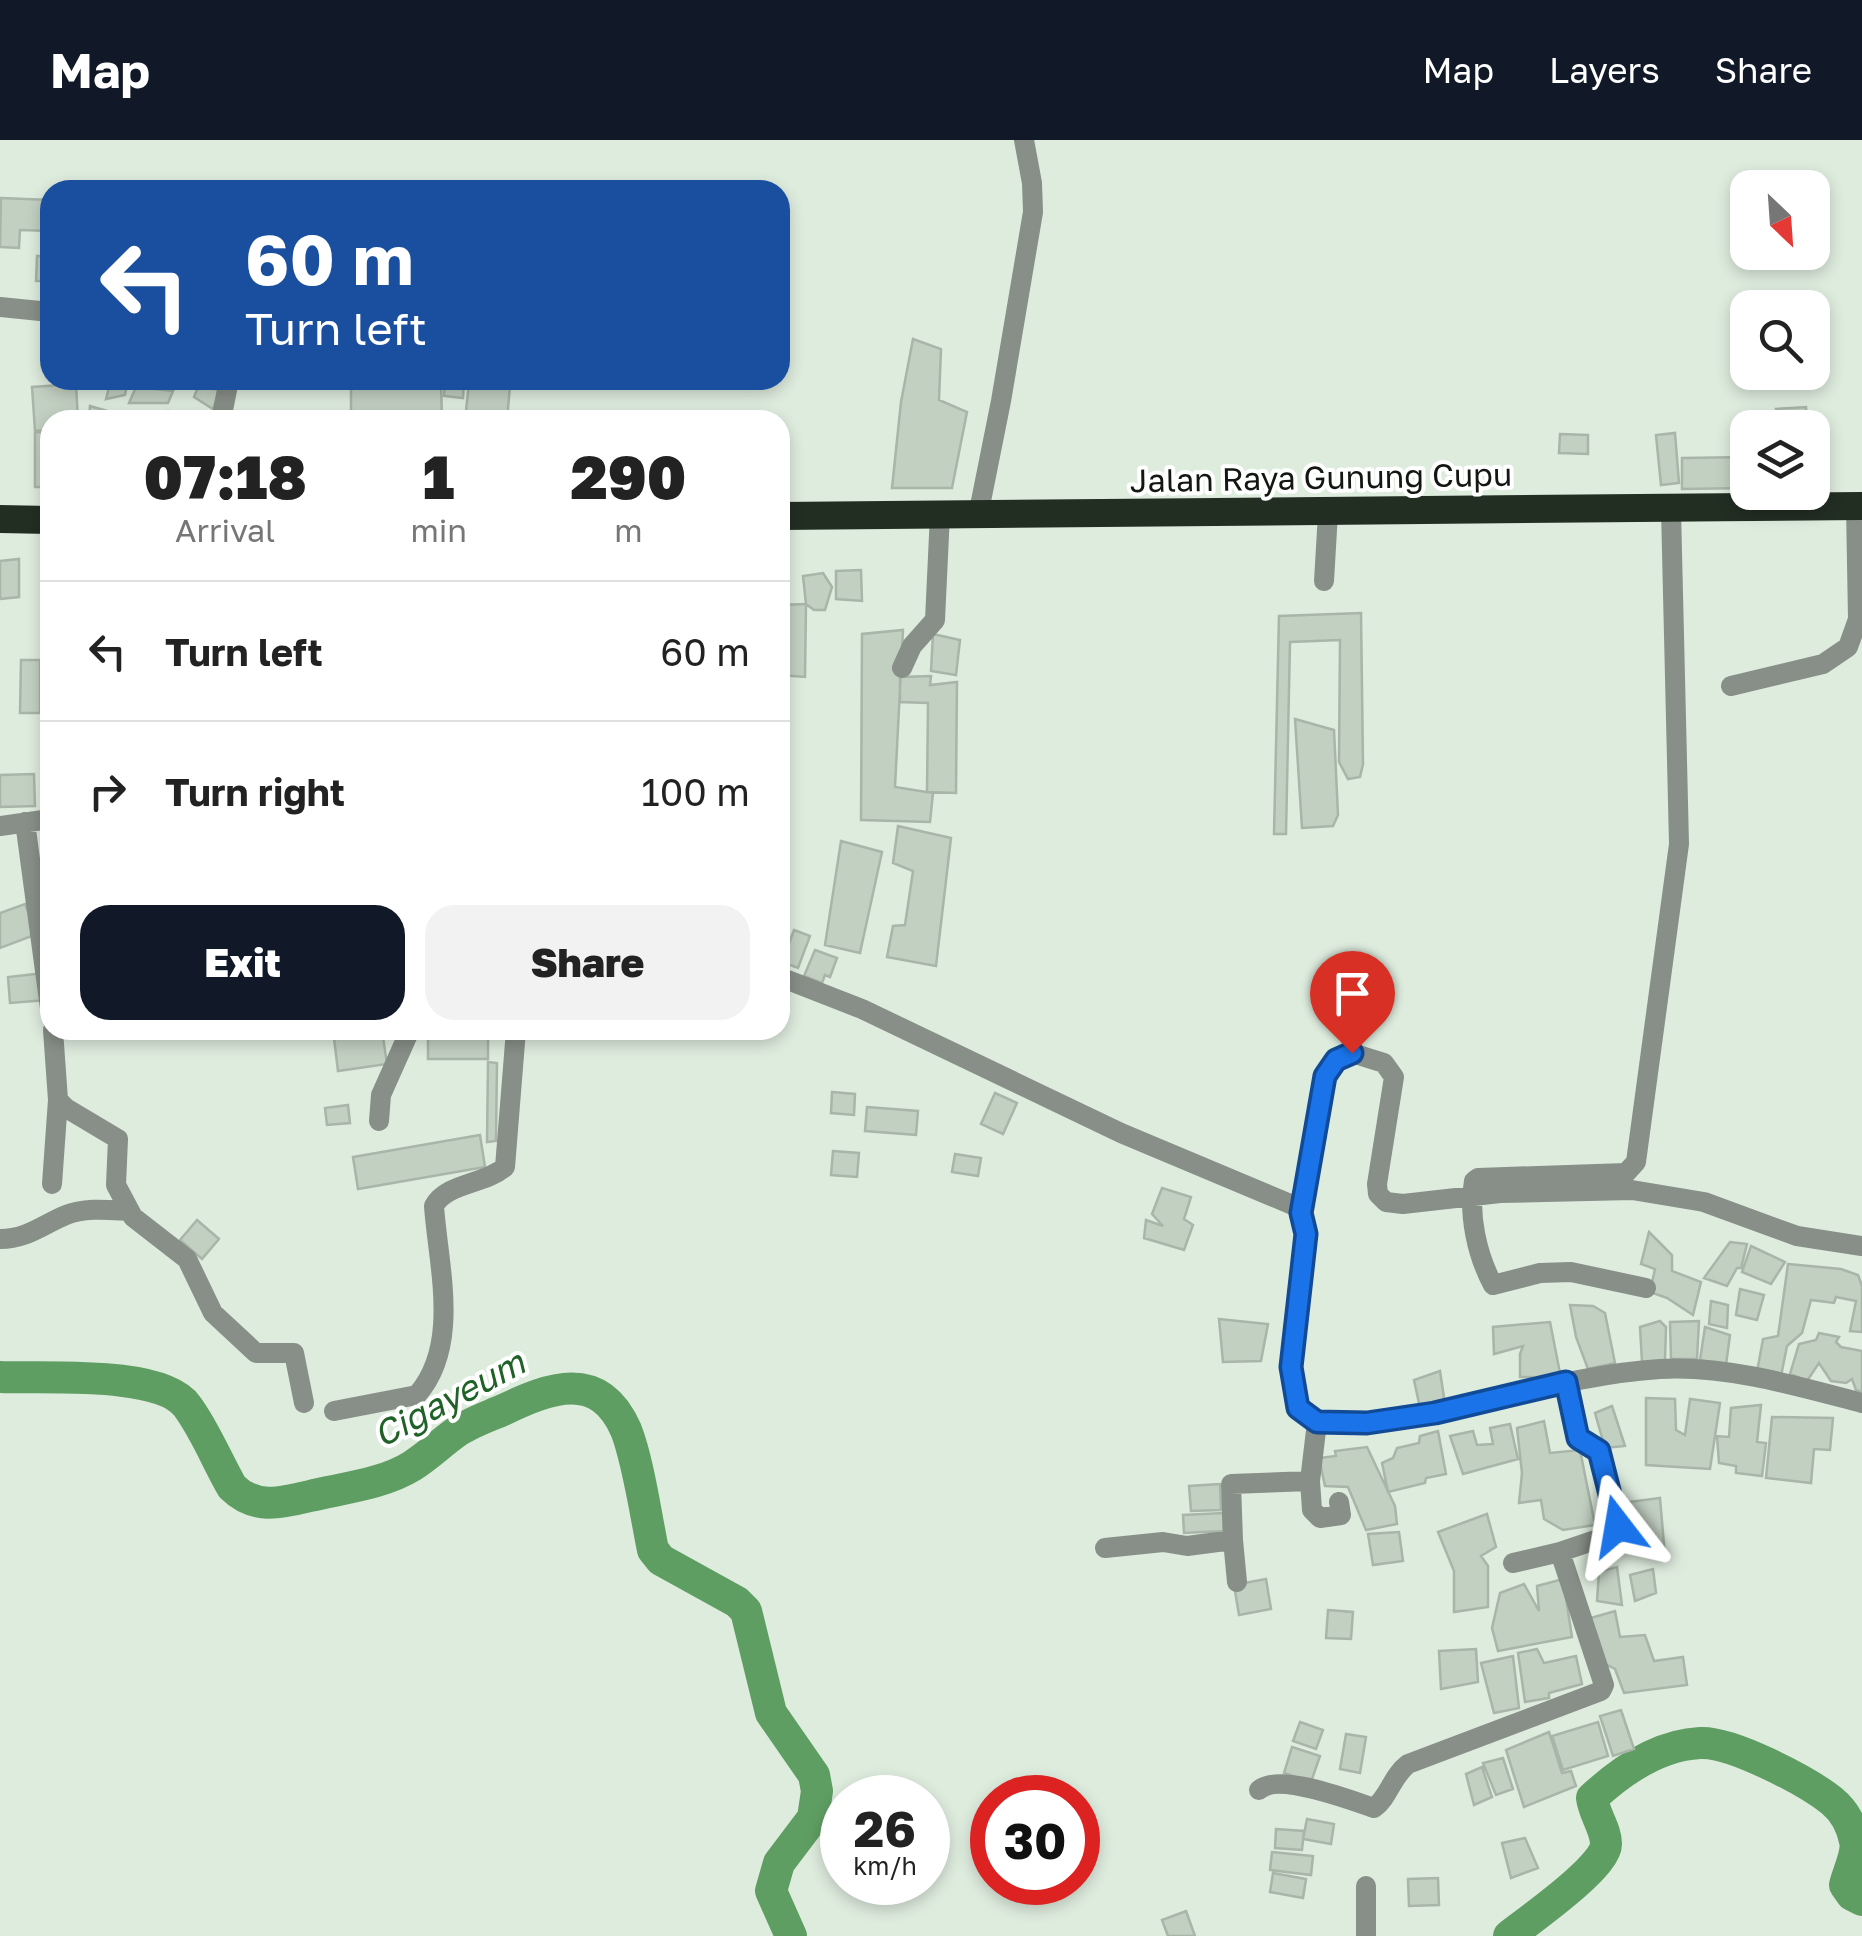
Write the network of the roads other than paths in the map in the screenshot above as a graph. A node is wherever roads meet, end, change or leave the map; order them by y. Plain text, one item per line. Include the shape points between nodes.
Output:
1 (1024, 140) edge
2 (0, 307) edge
3 (40, 311) edge
4 (1859, 506) edge
5 (1671, 510) junction
6 (1328, 513) junction
7 (940, 514) junction
8 (790, 516) edge
9 (978, 516) junction
10 (0, 520) edge
11 (40, 520) edge
12 (1324, 581) dead end
13 (902, 668) dead end
14 (1731, 686) dead end
15 (40, 821) edge
16 (26, 822) junction
17 (0, 826) edge
18 (40, 930) edge
19 (790, 981) edge
20 (54, 1040) edge
21 (406, 1040) edge
22 (515, 1040) edge
23 (58, 1100) junction
24 (378, 1122) dead end
25 (52, 1184) dead end
26 (1472, 1191) junction
27 (130, 1211) junction
28 (1301, 1213) junction
29 (0, 1240) edge
30 (1862, 1246) edge
31 (1646, 1288) dead end
32 (1566, 1382) junction
33 (1862, 1402) edge
34 (304, 1403) dead end
35 (334, 1411) dead end
36 (1317, 1422) junction
37 (1310, 1481) junction
38 (1339, 1502) dead end
39 (1233, 1540) junction
40 (1104, 1548) dead end
41 (1560, 1552) junction
42 (1513, 1563) dead end
43 (1237, 1582) dead end
44 (1260, 1790) dead end
45 (1366, 1886) dead end
46 (1366, 1936) edge

1 - 9 street via 1033,212
2 - 3 street
4 - 5 highway, Jalan Raya Gunung Cupu
4 - 14 street via 1858,619 1848,646 1824,664
5 - 6 highway, Jalan Raya Gunung Cupu
5 - 26 street via 1679,844 1636,1162 1626,1173 1482,1178
6 - 9 highway, Jalan Raya Gunung Cupu
6 - 12 street
7 - 8 highway, Jalan Raya Gunung Cupu
7 - 9 highway, Jalan Raya Gunung Cupu
7 - 13 street via 935,620
10 - 11 highway
15 - 16 street
16 - 17 street
16 - 18 street
19 - 28 street via 1287,1201
20 - 23 street
21 - 24 street
22 - 35 street via 505,1167 442,1194 434,1206 443,1304 442,1340 431,1374 417,1395
23 - 25 street
23 - 27 street via 118,1138 116,1184
26 - 28 street via 1403,1204 1381,1198 1377,1184 1394,1077 1384,1063 1352,1053 1336,1060 1325,1076
26 - 30 street via 1632,1190 1704,1202 1797,1236
26 - 31 street via 1476,1235 1493,1285 1571,1272
27 - 29 street via 68,1214 26,1236
27 - 34 street via 186,1259 212,1313 256,1353 294,1353
28 - 36 street via 1306,1234 1292,1381 1298,1408
32 - 33 street via 1693,1370
32 - 36 street via 1435,1413
32 - 41 street via 1578,1438 1599,1451 1618,1526 1616,1533
36 - 37 street
37 - 38 street via 1316,1517 1341,1515
37 - 39 street via 1231,1484
39 - 40 street
39 - 43 street
41 - 42 street
41 - 44 street via 1604,1684 1601,1692 1408,1764 1374,1808 1272,1783
45 - 46 street

